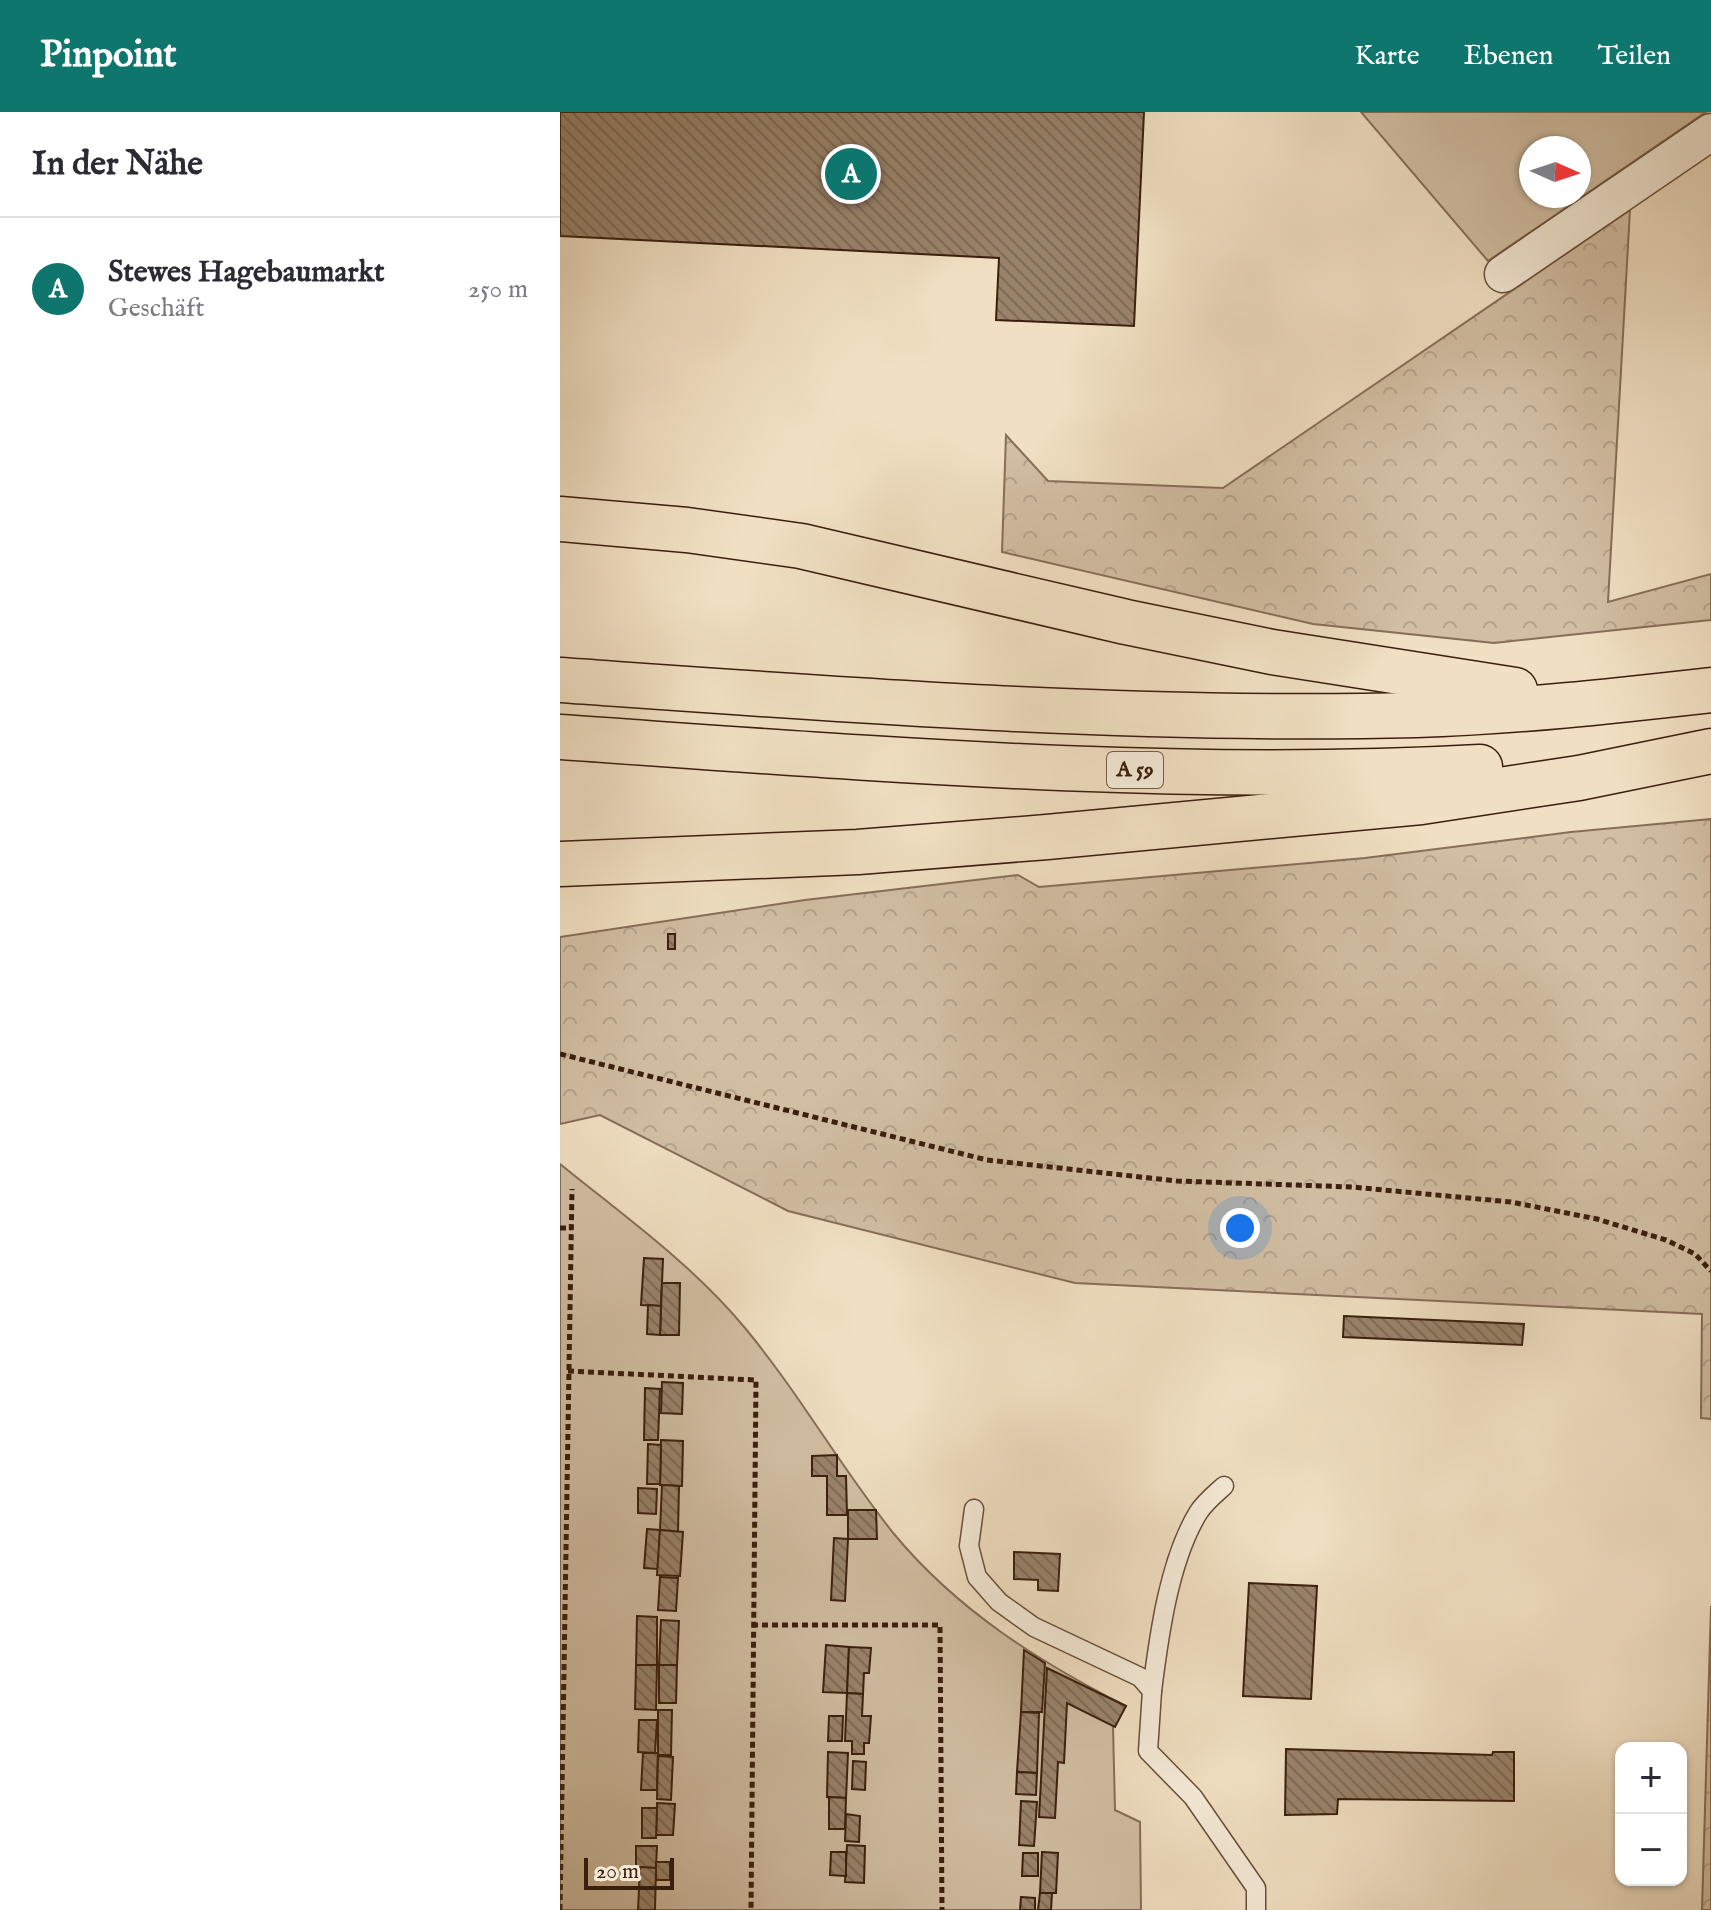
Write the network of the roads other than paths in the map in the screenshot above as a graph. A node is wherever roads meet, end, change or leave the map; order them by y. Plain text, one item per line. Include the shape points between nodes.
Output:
1 (1711, 132) edge
2 (1503, 274) dead end
3 (560, 519) edge
4 (560, 680) edge
5 (1711, 690) edge
6 (1601, 702) junction
7 (560, 737) edge
8 (1711, 750) edge
9 (560, 864) edge
10 (1224, 1486) dead end
11 (974, 1509) dead end
12 (1152, 1691) junction
13 (1256, 1910) edge

1 - 2 street
3 - 6 highway via 801,546 1272,652
4 - 6 highway via 1066,712 1417,715
5 - 6 highway
7 - 8 highway, A 59 via 1029,767 1265,773 1435,770
8 - 9 highway via 1579,778 1421,802 858,852
10 - 12 lane via 1199,1511 1178,1557
11 - 12 lane via 969,1546 977,1577 999,1602 1034,1627 1140,1677
12 - 13 lane via 1148,1751 1193,1797 1256,1888

